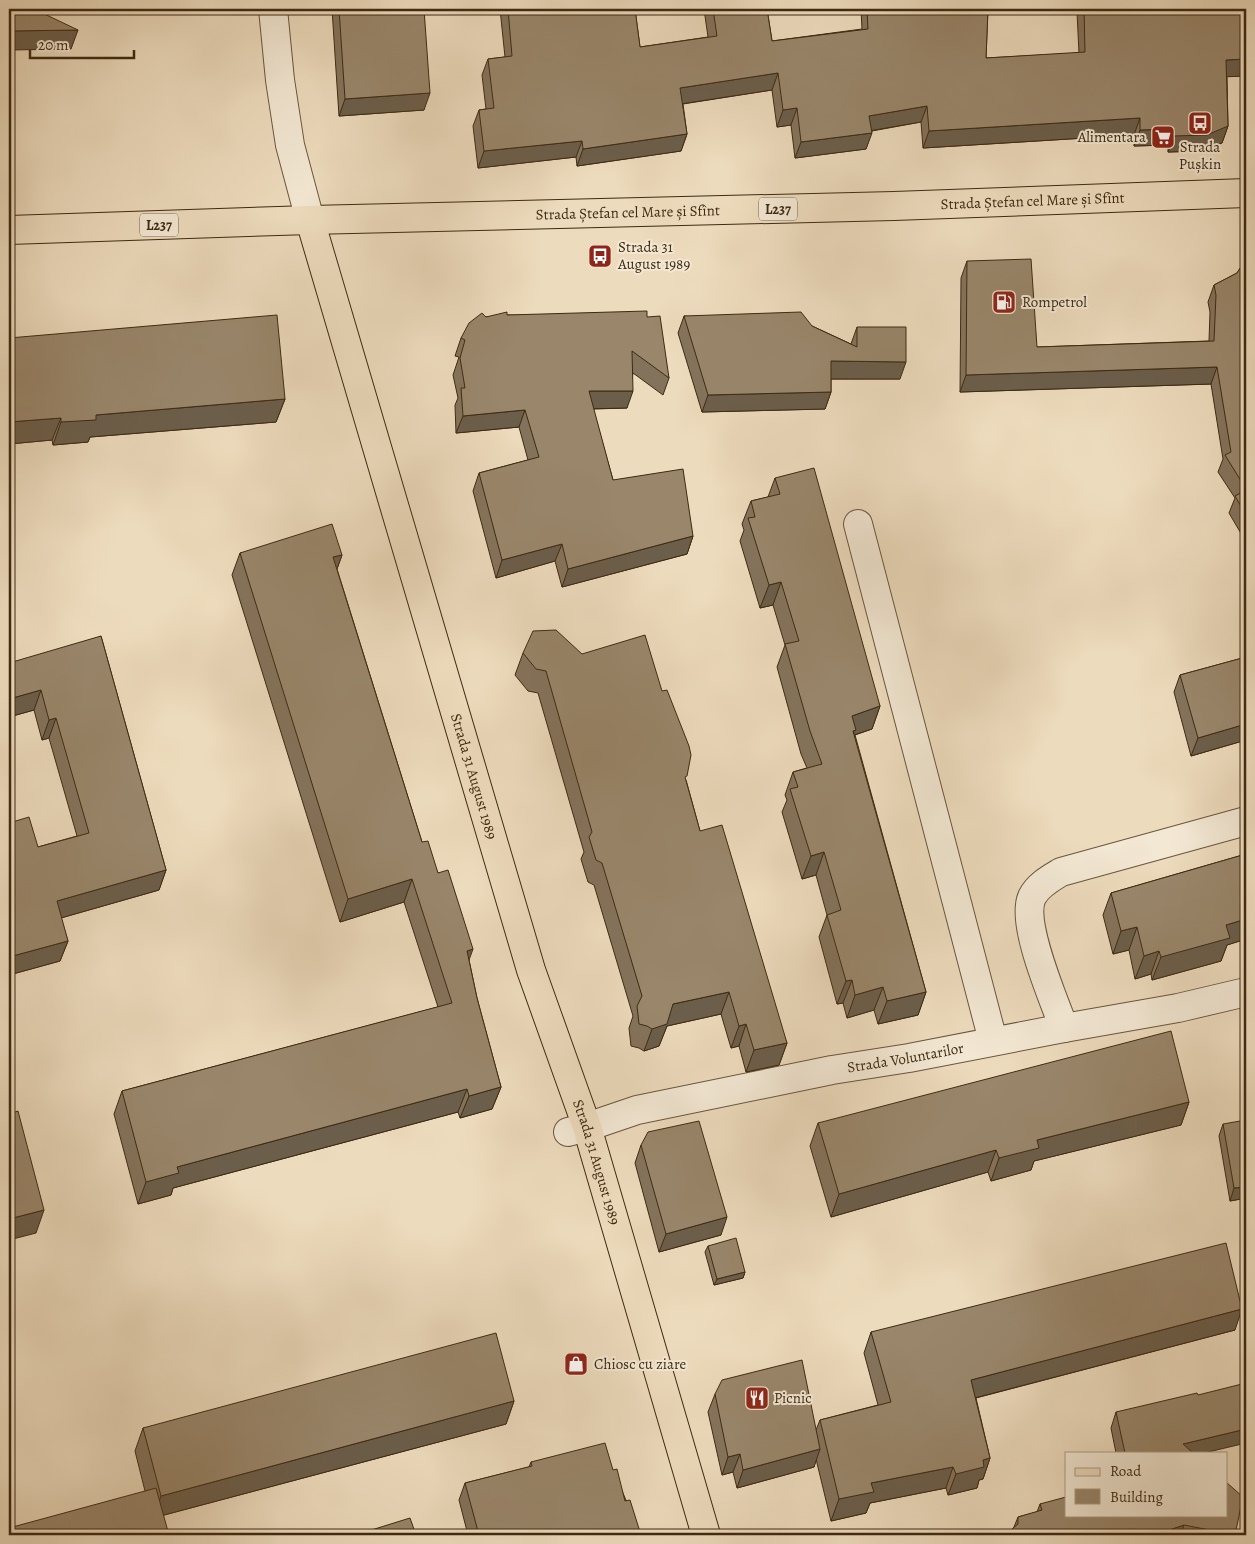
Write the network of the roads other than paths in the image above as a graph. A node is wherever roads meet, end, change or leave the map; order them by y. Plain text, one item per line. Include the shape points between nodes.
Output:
1 (272, 9) edge
2 (1246, 193) edge
3 (310, 220) junction
4 (9, 230) edge
5 (858, 524) dead end
6 (1246, 821) edge
7 (1246, 992) edge
8 (1064, 1028) junction
9 (993, 1041) junction
10 (577, 1129) junction
11 (706, 1535) edge

1 - 3 street, Strada 31 August 1989 via 290,145
2 - 3 main road, Strada Ștefan cel Mare și Sfînt / L237 via 894,206
3 - 4 main road, Strada Ștefan cel Mare și Sfînt / L237
3 - 10 main road, Strada 31 August 1989
5 - 9 street
6 - 8 street via 1062,872 1046,881 1032,897 1029,913 1033,938
7 - 8 street, Strada Voluntarilor via 1178,1008
8 - 9 street, Strada Voluntarilor
9 - 10 street, Strada Voluntarilor via 637,1110
10 - 11 main road, Strada 31 August 1989

